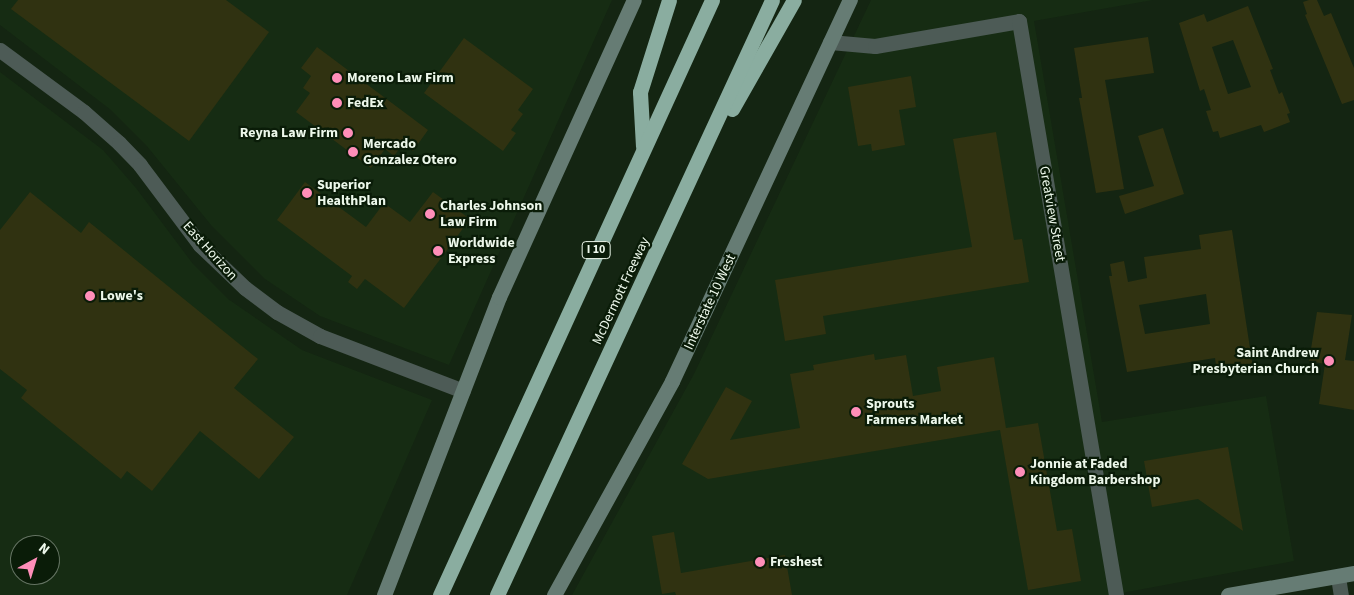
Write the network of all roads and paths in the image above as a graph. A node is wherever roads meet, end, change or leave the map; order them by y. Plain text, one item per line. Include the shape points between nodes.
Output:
1 (634, 0) edge
2 (669, 0) edge
3 (712, 0) edge
4 (772, 0) edge
5 (794, 0) edge
6 (850, 0) edge
7 (830, 42) junction
8 (0, 50) edge
9 (643, 148) junction
10 (682, 197) junction
11 (463, 391) junction
12 (1354, 573) edge
13 (1338, 576) junction
14 (391, 577) junction
15 (384, 595) edge
16 (394, 595) edge
17 (440, 595) edge
18 (497, 595) edge
19 (554, 595) edge
20 (1116, 595) edge
21 (1228, 595) edge
22 (1341, 595) edge

1 - 11 main road via 499,297
2 - 9 highway via 640,92
3 - 9 highway, I 10
4 - 10 highway, McDermott Freeway
5 - 10 highway
6 - 7 main road, Interstate 10 West
7 - 19 main road, Interstate 10 West via 680,366
7 - 20 street, Greatview Street via 875,46 1019,22
8 - 11 street, East Horizon via 84,112 119,143 140,165 200,245 245,288 277,312 320,336
9 - 17 highway, I 10
10 - 18 highway, McDermott Freeway
11 - 14 main road
12 - 13 main road
13 - 21 main road
13 - 22 street
14 - 15 main road
14 - 16 main road

